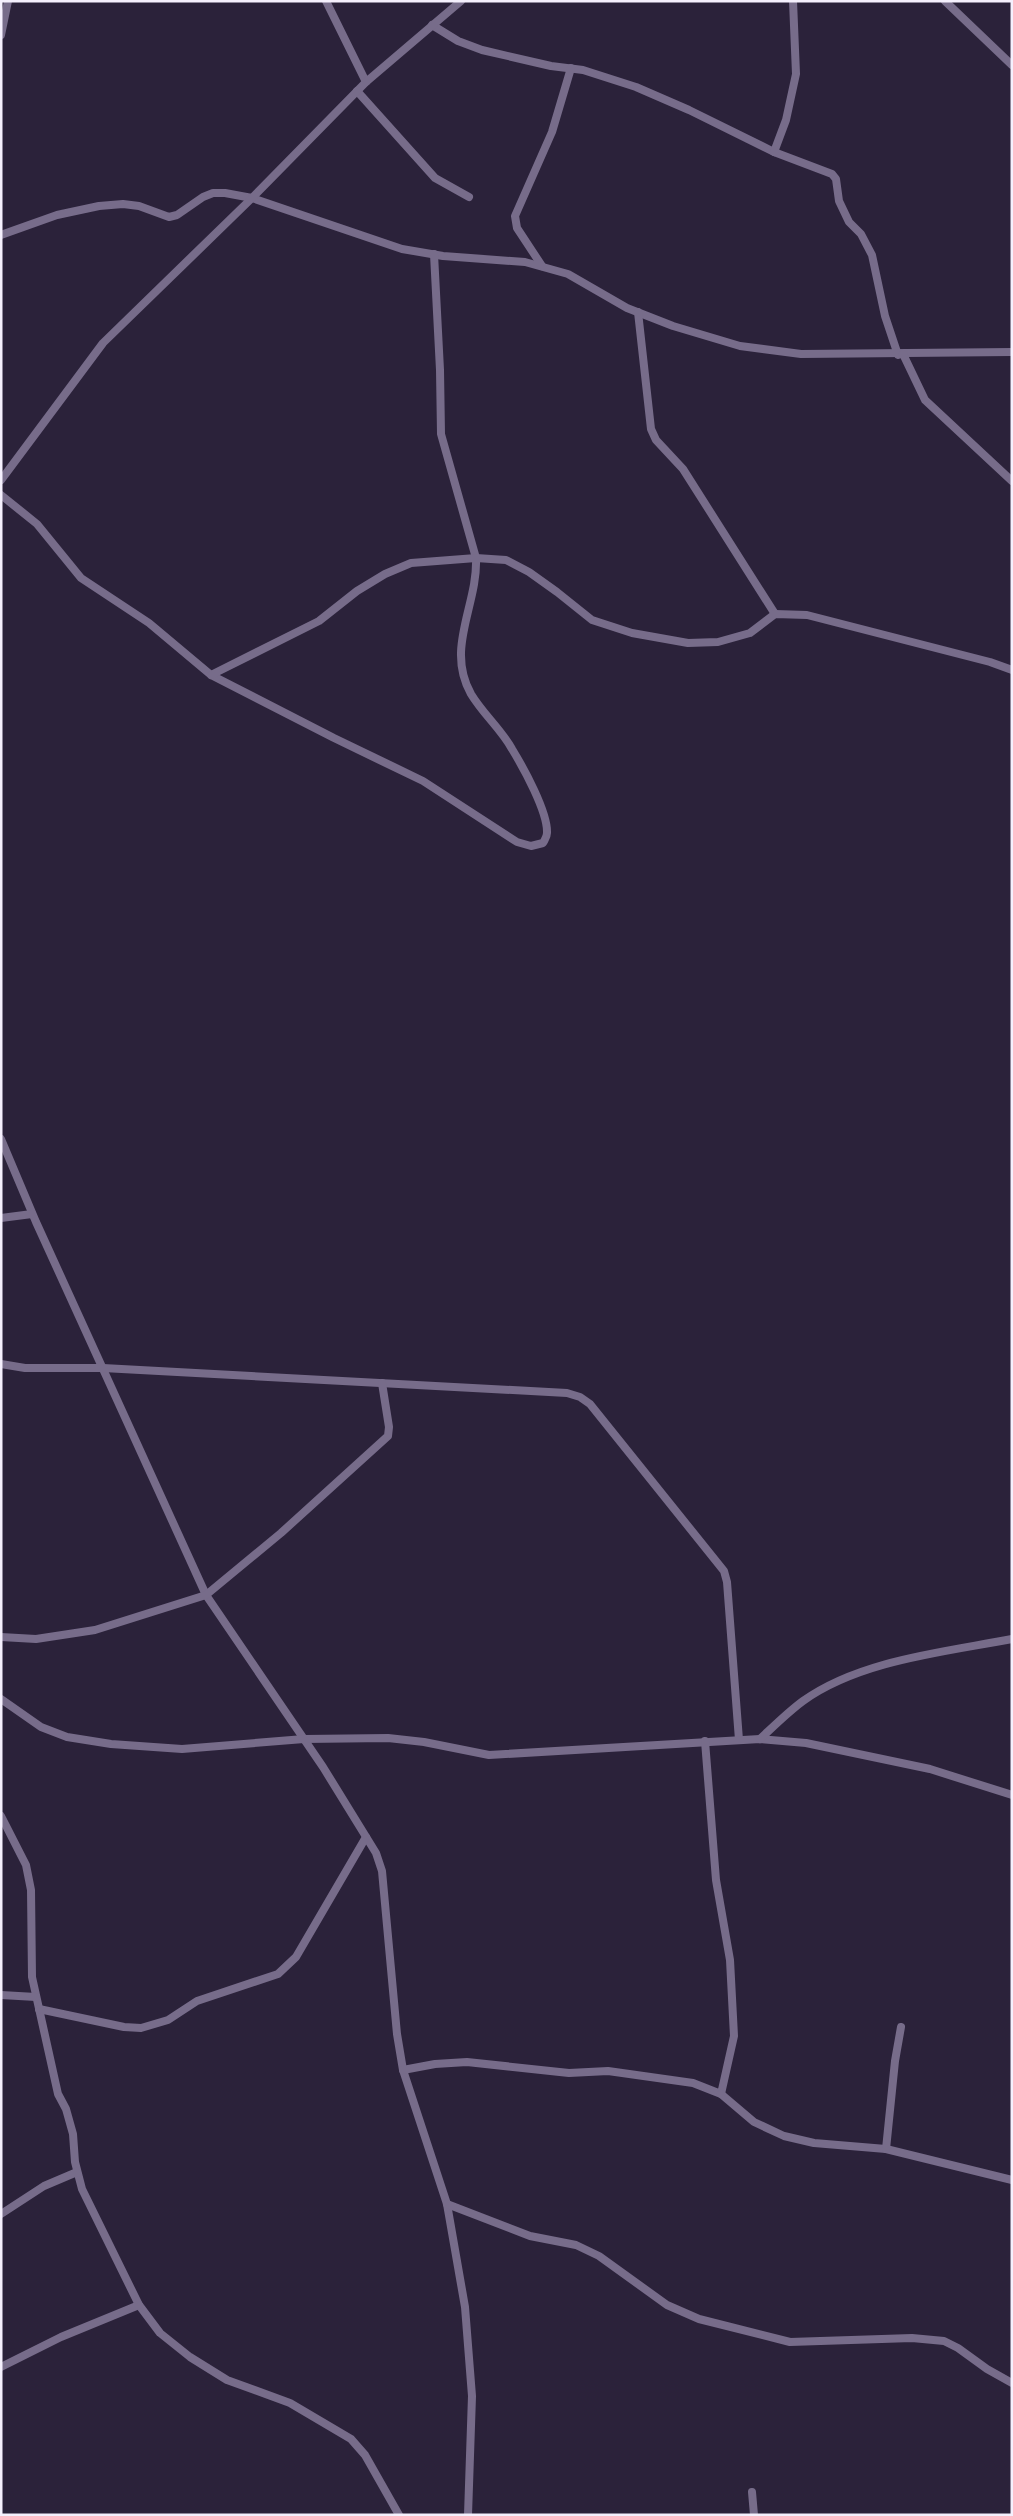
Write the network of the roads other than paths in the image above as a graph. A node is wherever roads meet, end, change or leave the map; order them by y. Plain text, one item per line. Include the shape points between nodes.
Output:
1 (8, 1) edge
2 (326, 1) edge
3 (461, 1) edge
4 (793, 1) edge
5 (945, 1) edge
6 (432, 24) junction
7 (1, 35) edge
8 (1012, 65) edge
9 (571, 68) junction
10 (366, 82) junction
11 (358, 91) junction
12 (774, 152) junction
13 (469, 197) dead end
14 (252, 198) junction
15 (1, 236) edge
16 (434, 254) junction
17 (542, 266) junction
18 (638, 312) junction
19 (1012, 352) edge
20 (900, 354) junction
21 (1, 480) edge
22 (1012, 481) edge
23 (1, 495) edge
24 (476, 558) junction
25 (775, 614) junction
26 (1012, 670) edge
27 (211, 675) junction
28 (1, 1139) edge
29 (32, 1214) junction
30 (1, 1218) edge
31 (1, 1364) edge
32 (103, 1368) junction
33 (382, 1383) junction
34 (206, 1595) junction
35 (1, 1637) edge
36 (1012, 1639) edge
37 (1, 1700) edge
38 (304, 1739) junction
39 (760, 1739) junction
40 (739, 1740) junction
41 (705, 1741) junction
42 (1012, 1795) edge
43 (1, 1816) edge
44 (366, 1837) junction
45 (1, 1995) edge
46 (36, 1997) junction
47 (38, 2009) junction
48 (902, 2027) dead end
49 (403, 2070) junction
50 (721, 2094) junction
51 (886, 2150) junction
52 (78, 2172) junction
53 (1012, 2180) edge
54 (447, 2204) junction
55 (1, 2214) edge
56 (140, 2305) junction
57 (1, 2366) edge
58 (1012, 2383) edge
59 (752, 2492) dead end
60 (399, 2515) edge
61 (468, 2515) edge
62 (754, 2515) edge

1 - 7 street
2 - 10 street
3 - 6 street
4 - 12 street via 795,82
5 - 8 street
6 - 9 street via 458,41 482,50
6 - 10 street
9 - 12 street via 636,87
9 - 17 street via 552,132 515,216 517,228
10 - 11 street
11 - 13 street via 435,178
11 - 14 street
12 - 20 street via 826,170 836,179 839,201 872,255 885,316
14 - 15 street via 213,193 168,217 131,205 99,206 57,215
14 - 16 street via 402,249
14 - 21 street via 103,343
16 - 17 street
16 - 24 street via 441,434
17 - 18 street via 568,274
18 - 20 street via 740,346 801,354
18 - 25 street via 651,429 656,440 683,470
19 - 20 street
20 - 22 street via 924,400
23 - 27 street via 37,524 81,578 148,623
24 - 25 street via 506,560 529,572 592,620 632,633 688,643 718,642 750,633
24 - 27 street via 411,563 385,574 319,621
24 - 27 street via 477,578 464,622 460,654 463,676 487,719 512,747 535,793 548,835 543,843 531,846 517,842 423,781
25 - 26 street via 807,615 840,622
28 - 29 street
29 - 30 street
29 - 32 street
31 - 32 street via 25,1368
32 - 33 street
32 - 34 street
33 - 34 street via 388,1436 288,1527
33 - 40 street via 567,1393 590,1404 724,1572
34 - 35 street via 95,1630 36,1638
34 - 38 street
36 - 39 street via 906,1659 846,1677 804,1700
37 - 38 street via 41,1727 67,1737 111,1744 182,1749
38 - 41 street via 388,1738 489,1755
38 - 44 street
39 - 40 street
39 - 42 street via 806,1743 930,1769
40 - 41 street
41 - 50 street via 716,1880 730,1960 734,2036
43 - 46 street via 26,1865 31,1890 32,1977
44 - 47 street via 296,1957 278,1974 197,2001 168,2020 141,2028
44 - 49 street via 382,1872
45 - 46 street
46 - 47 street
47 - 52 street via 58,2094 73,2134
48 - 51 street
49 - 50 street via 466,2062 568,2073 608,2071 693,2083
49 - 54 street
50 - 51 street via 754,2122 784,2136 814,2143
51 - 53 street
52 - 55 street via 44,2186
52 - 56 street via 82,2189
54 - 58 street via 530,2236 576,2245 599,2256 668,2305 698,2319 790,2342 904,2338 944,2341
54 - 61 street via 465,2307 472,2396
56 - 57 street
56 - 60 street via 160,2333 190,2357 227,2380 290,2402 350,2439 365,2455
59 - 62 street

